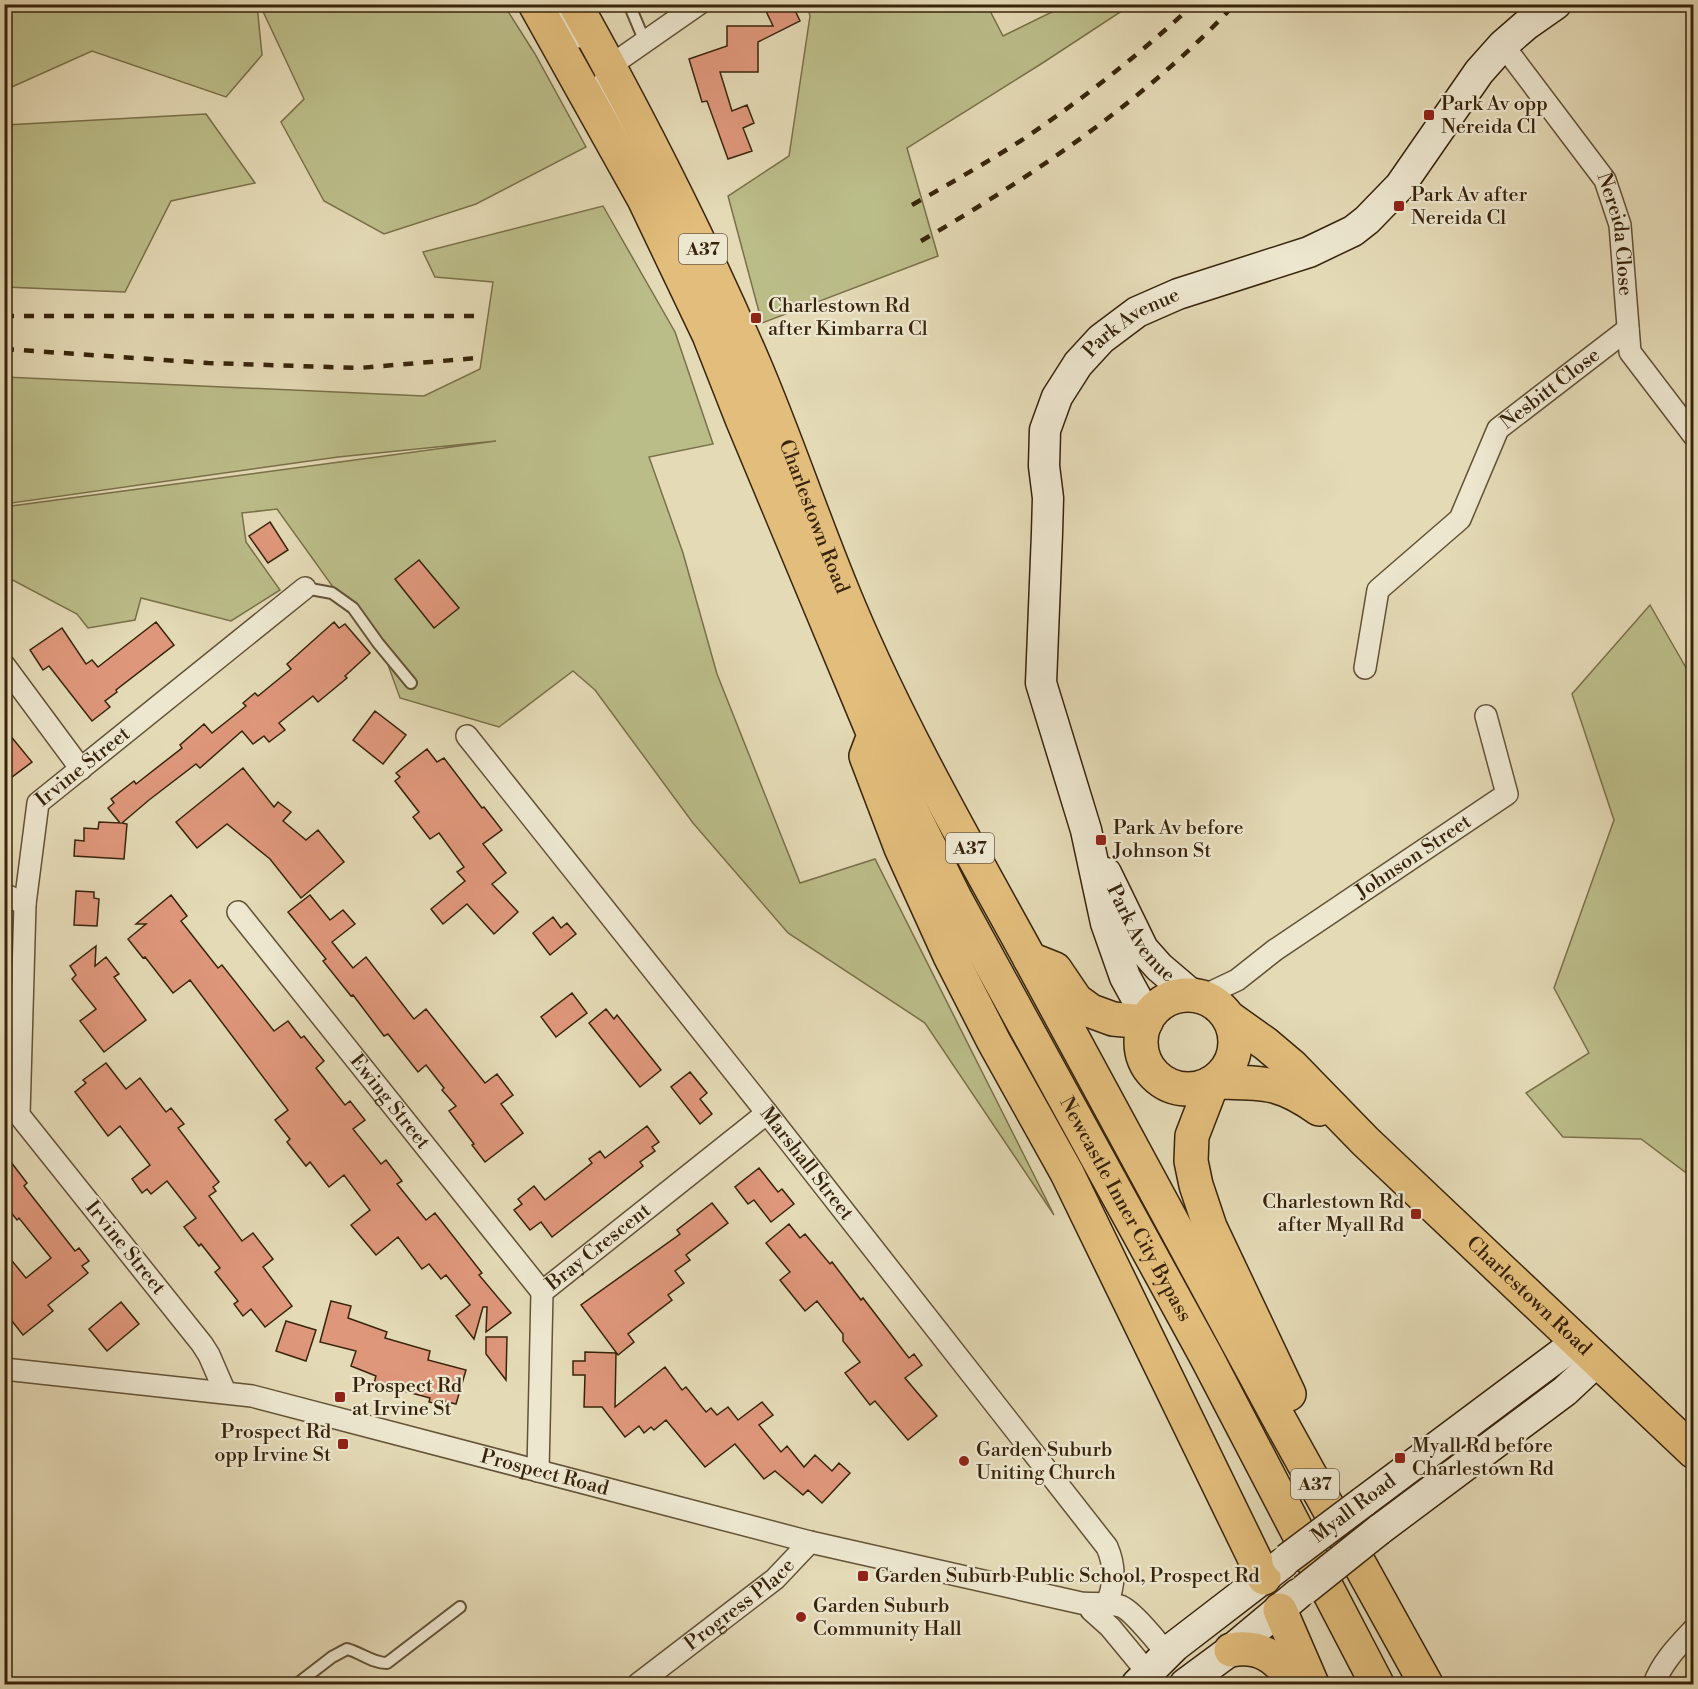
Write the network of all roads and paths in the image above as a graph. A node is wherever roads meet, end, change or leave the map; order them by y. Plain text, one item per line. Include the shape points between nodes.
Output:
1 (535, 4) edge
2 (554, 4) edge
3 (575, 4) edge
4 (628, 4) edge
5 (699, 4) edge
6 (1556, 4) edge
7 (645, 42) junction
8 (1503, 45) junction
9 (610, 66) junction
10 (644, 199) junction
11 (1628, 329) junction
12 (1694, 436) edge
13 (305, 588) joint
14 (4, 665) edge
15 (1365, 668) dead end
16 (411, 683) dead end
17 (1485, 716) dead end
18 (874, 735) junction
19 (467, 736) dead end
20 (81, 769) junction
21 (1086, 830) junction
22 (4, 894) edge
23 (25, 904) junction
24 (238, 912) dead end
25 (1030, 959) junction
26 (1256, 966) junction
27 (1212, 1006) junction
28 (1147, 1021) junction
29 (1213, 1083) junction
30 (767, 1113) junction
31 (1365, 1141) junction
32 (542, 1292) junction
33 (1587, 1352) junction
34 (4, 1369) edge
35 (225, 1392) junction
36 (1694, 1452) edge
37 (538, 1471) junction
38 (810, 1542) junction
39 (1293, 1582) junction
40 (460, 1607) dead end
41 (1104, 1611) junction
42 (1694, 1629) edge
43 (1231, 1650) junction
44 (1157, 1676) edge
45 (1422, 1676) edge
46 (297, 1684) edge
47 (638, 1684) edge
48 (1185, 1684) edge
49 (1299, 1684) edge
50 (1312, 1684) edge
51 (1377, 1684) edge
52 (1654, 1684) edge

1 - 10 main road, Charlestown Road / A37
2 - 9 street, Charlestown Road via 591,53
3 - 9 main road, Charlestown Road / A37
4 - 7 lane
5 - 7 street
6 - 8 main road, Park Avenue
7 - 9 street
8 - 11 street, Nereida Close via 1605,180 1620,225
8 - 21 main road, Park Avenue via 1479,72 1400,186 1367,220 1309,252 1178,294 1137,312 1101,339 1078,364 1057,397 1046,430 1044,466 1048,498 1041,683
9 - 10 street, Charlestown Road via 602,89 631,143
9 - 25 main road, Charlestown Road / A37 via 692,224 740,332 850,608 897,712
10 - 18 main road, Charlestown Road / A37 via 710,336
11 - 12 street, Nereida Close via 1630,352
11 - 15 street, Nesbitt Close via 1498,429 1460,519 1378,590
13 - 16 lane via 332,593 353,608
13 - 20 street, Irvine Street
14 - 20 street
17 - 26 street, Johnson Street via 1507,794
18 - 39 main road via 866,756 901,848 950,956 1002,1043 1066,1173
18 - 51 main road, Newcastle Inner City Bypass / A37 via 1041,1064 1206,1356
19 - 30 street, Marshall Street
20 - 23 street, Irvine Street via 38,803
21 - 27 main road, Park Avenue via 1143,949 1159,967
21 - 28 main road, Park Avenue via 1106,924 1125,977
22 - 23 street
23 - 35 street, Irvine Street via 19,1114 202,1344
24 - 32 street, Ewing Street
25 - 28 main road via 1055,969 1076,1000 1091,1011 1113,1019
25 - 45 main road, Newcastle Inner City Bypass / A37
26 - 27 street, Johnson Street
26 - 27 street, Johnson Street via 1242,984
27 - 28 main road via 1179,996 1164,1002
27 - 29 main road via 1234,1032 1230,1063
27 - 31 main road, Charlestown Road via 1287,1061
28 - 29 main road, Charlestown Road via 1142,1046 1153,1072 1180,1089
29 - 31 main road, Charlestown Road via 1261,1083 1283,1088
29 - 45 main road via 1195,1125 1191,1146 1204,1213
30 - 32 street, Bray Crescent
30 - 41 street, Marshall Street via 1107,1547 1114,1562 1114,1576
31 - 33 main road, Charlestown Road
32 - 37 street, Bray Crescent
33 - 36 main road, Charlestown Road
33 - 39 main road, Myall Road, bridge via 1363,1502
33 - 39 main road, Myall Road, bridge via 1565,1391 1379,1530
34 - 35 street, Prospect Road
35 - 37 street, Prospect Road
37 - 38 street, Prospect Road
38 - 41 street, Prospect Road
38 - 47 street, Progress Place via 776,1579
39 - 43 main road, Myall Road
39 - 44 main road, Myall Road
39 - 50 main road
40 - 46 lane via 387,1663 375,1663 347,1649
41 - 44 street, Prospect Road via 1119,1606 1128,1610 1158,1643
42 - 52 street via 1662,1666
43 - 48 main road, Myall Road
43 - 49 main road via 1258,1650 1282,1665

